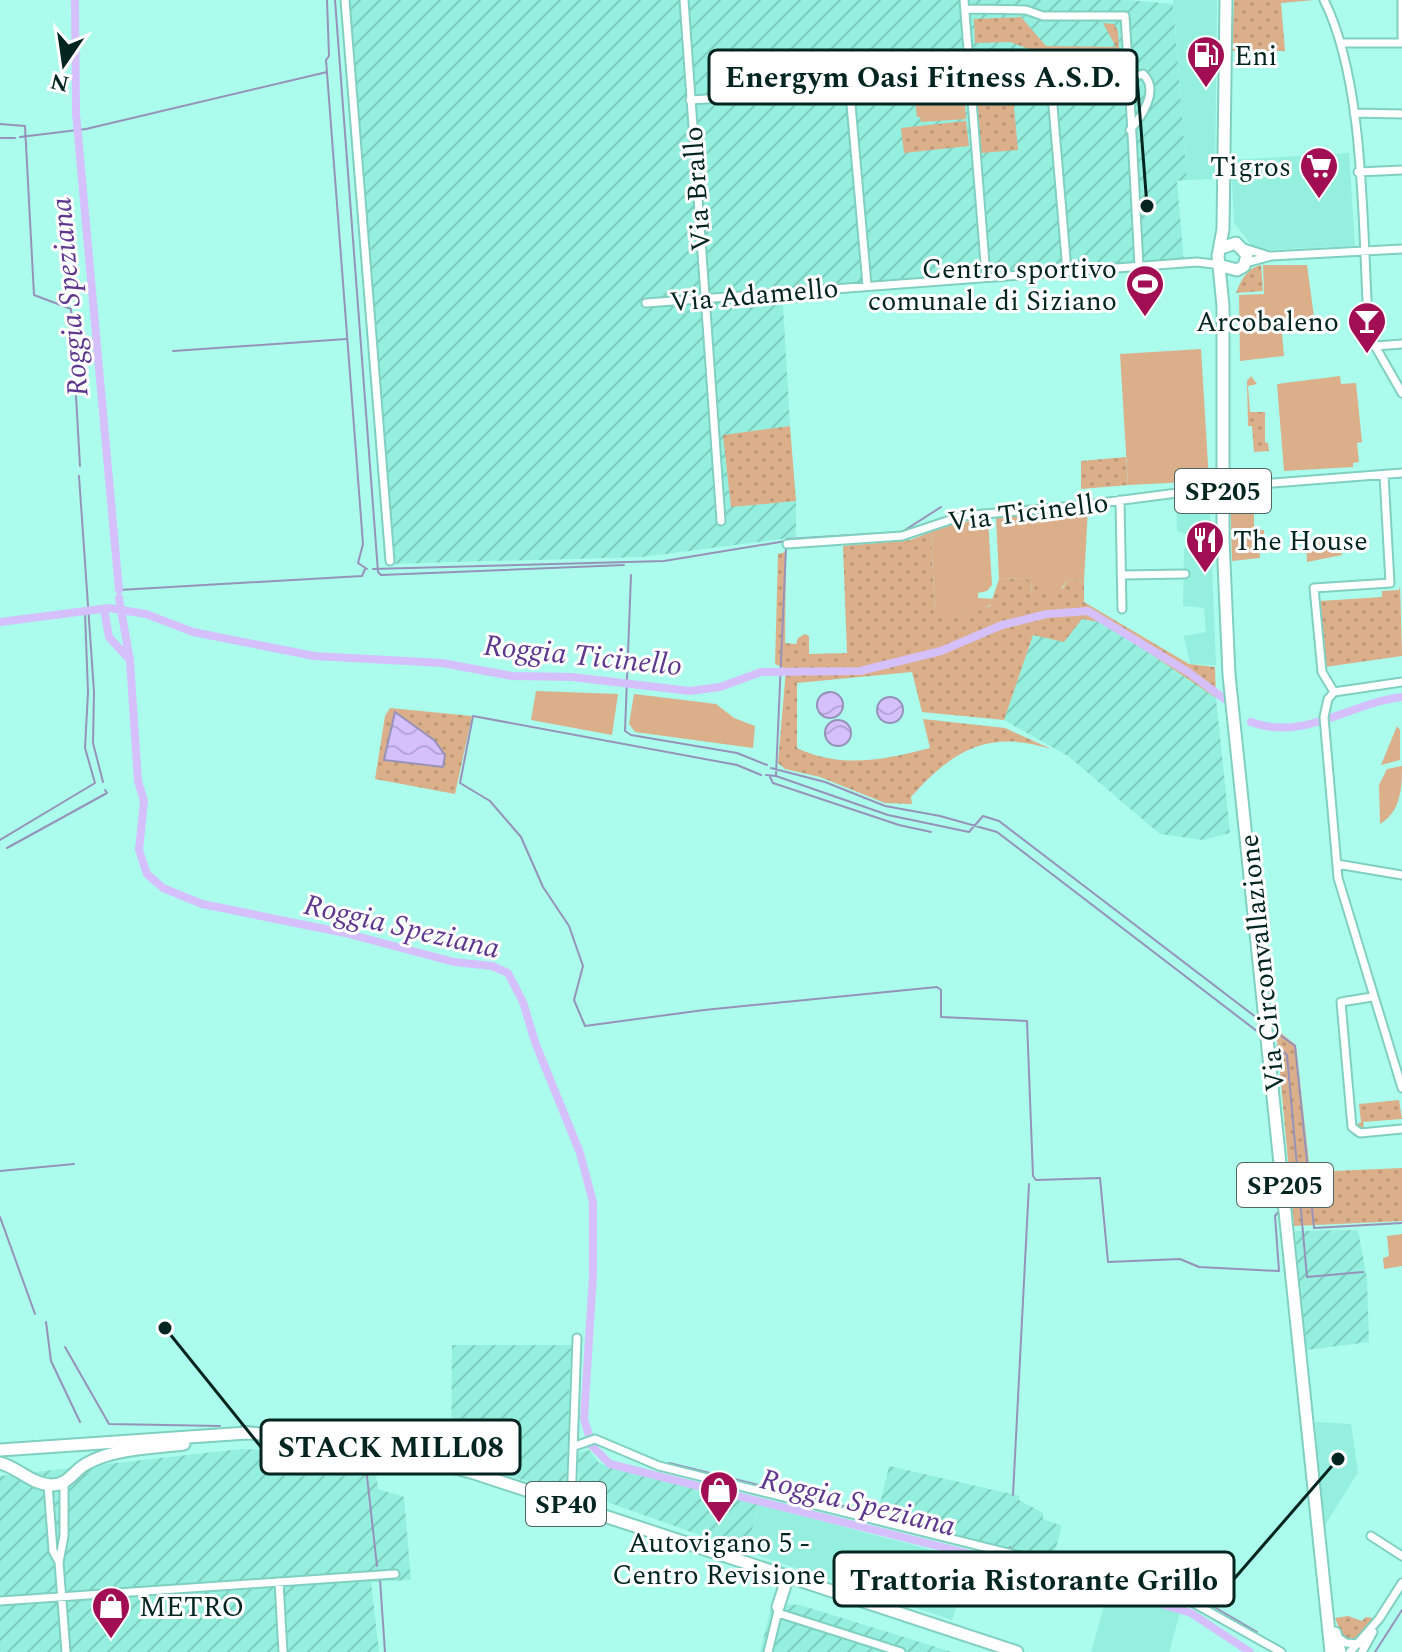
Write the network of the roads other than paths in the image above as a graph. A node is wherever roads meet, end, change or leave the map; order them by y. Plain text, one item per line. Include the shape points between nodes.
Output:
1 (345, 0) edge
2 (684, 0) edge
3 (964, 0) edge
4 (1226, 0) edge
5 (1324, 0) edge
6 (1402, 0) edge
7 (965, 9) junction
8 (1341, 43) junction
9 (1402, 43) edge
10 (1049, 59) dead end
11 (1129, 78) junction
12 (969, 83) junction
13 (850, 93) junction
14 (690, 100) junction
15 (1354, 113) junction
16 (1402, 114) edge
17 (1130, 130) junction
18 (1402, 170) edge
19 (1358, 172) junction
20 (1224, 207) junction
21 (1242, 246) junction
22 (1402, 249) edge
23 (1220, 250) junction
24 (1364, 251) junction
25 (1271, 256) junction
26 (1197, 262) junction
27 (1221, 265) junction
28 (1243, 265) junction
29 (1139, 266) junction
30 (1067, 271) junction
31 (986, 276) junction
32 (867, 285) junction
33 (704, 298) junction
34 (646, 303) dead end
35 (1223, 306) junction
36 (1402, 344) edge
37 (1375, 346) junction
38 (1402, 393) edge
39 (1402, 473) edge
40 (1384, 475) junction
41 (1223, 487) junction
42 (1120, 500) junction
43 (721, 521) dead end
44 (787, 544) dead end
45 (390, 561) dead end
46 (1185, 574) dead end
47 (1121, 575) junction
48 (1122, 609) dead end
49 (1402, 682) edge
50 (1334, 692) junction
51 (1337, 864) junction
52 (1402, 875) edge
53 (1372, 997) junction
54 (1402, 1088) edge
55 (1402, 1129) edge
56 (577, 1338) dead end
57 (223, 1435) junction
58 (575, 1446) junction
59 (0, 1450) edge
60 (0, 1463) edge
61 (64, 1482) junction
62 (48, 1485) junction
63 (571, 1506) junction
64 (1371, 1536) dead end
65 (1402, 1556) edge
66 (59, 1562) junction
67 (395, 1574) dead end
68 (788, 1576) junction
69 (279, 1582) junction
70 (1402, 1583) edge
71 (61, 1597) junction
72 (0, 1601) edge
73 (778, 1610) junction
74 (1329, 1617) junction
75 (1336, 1636) junction
76 (1360, 1648) edge
77 (66, 1652) edge
78 (283, 1652) edge
79 (768, 1652) edge
80 (901, 1652) edge
81 (1017, 1652) edge
82 (1281, 1652) edge
83 (1331, 1652) edge
84 (1340, 1652) edge
85 (1350, 1652) edge

1 - 45 street
2 - 14 street, Via Brallo
3 - 7 street
4 - 20 main road, SP205
5 - 8 street
6 - 9 street
7 - 11 street via 1125,16
7 - 12 street
8 - 9 street
8 - 15 street
10 - 30 street
11 - 17 street
11 - 17 street via 1143,74 1151,90
12 - 13 street
12 - 31 street
13 - 14 street
13 - 32 street
14 - 33 street, Via Brallo
15 - 16 street
15 - 19 street
17 - 29 street
18 - 19 street
19 - 24 street
20 - 21 main road, SP205
20 - 23 main road, SP205
21 - 23 main road via 1227,243
21 - 25 street
21 - 28 main road, SP205
22 - 24 street
23 - 26 street
23 - 27 main road, SP205
24 - 25 street
24 - 37 street
25 - 28 street
26 - 27 street
26 - 29 street, Via Adamello
27 - 28 main road via 1231,271
27 - 35 main road, SP205
28 - 35 main road, SP205
29 - 30 street, Via Adamello
30 - 31 street, Via Adamello
31 - 32 street, Via Adamello
32 - 33 street, Via Adamello
33 - 34 street, Via Adamello
33 - 43 street, Via Brallo
35 - 41 main road, Via Circonvallazione / SP205
36 - 37 street
37 - 38 street
39 - 40 street, Via Ticinello
40 - 41 street, Via Ticinello
40 - 50 street via 1390,583 1314,588 1322,672
41 - 42 street, Via Ticinello
41 - 74 main road, Via Circonvallazione / SP205 via 1229,675
42 - 44 street, Via Ticinello via 962,516 902,536
42 - 47 street
46 - 47 street
47 - 48 street
49 - 50 street
50 - 51 street via 1324,717
51 - 52 street
51 - 53 street
53 - 54 street
53 - 55 street via 1341,1002 1352,1127 1360,1133
56 - 58 street
57 - 59 main road, SP40
57 - 61 main road, SP40 via 107,1457 83,1465
57 - 63 main road, SP40 via 354,1440
58 - 63 street
58 - 82 street via 595,1439 659,1466 1181,1596
60 - 62 main road
61 - 62 main road, SP40
61 - 66 street
62 - 66 street via 53,1551
63 - 68 main road, SP40
64 - 65 street
66 - 71 street
67 - 69 street
68 - 73 main road
68 - 81 main road, SP40
69 - 71 street
69 - 78 street
70 - 76 street
71 - 72 street
71 - 77 street
73 - 79 street
73 - 80 street
74 - 75 main road, SP205
74 - 83 main road, SP205
75 - 76 street
75 - 84 main road, SP205
76 - 85 street

